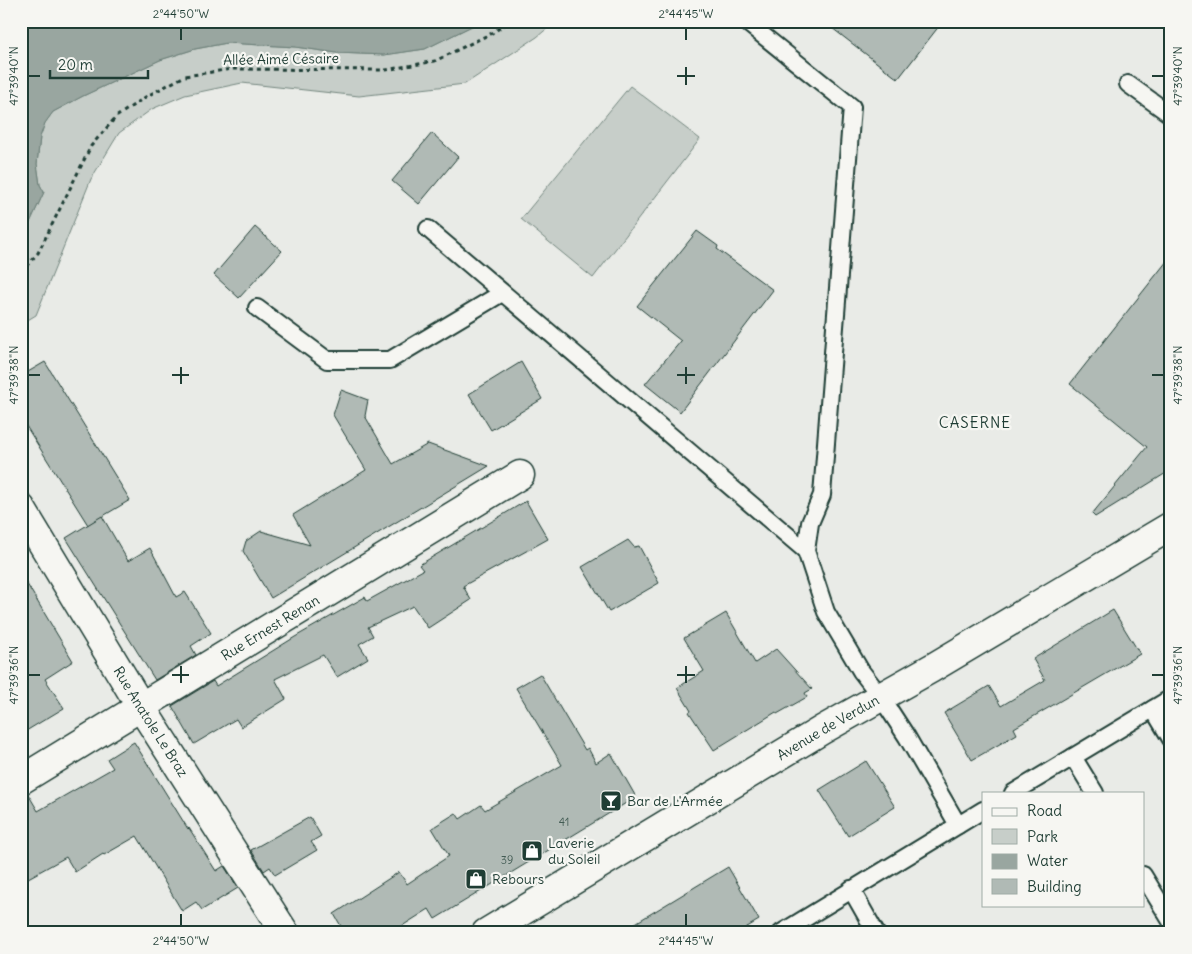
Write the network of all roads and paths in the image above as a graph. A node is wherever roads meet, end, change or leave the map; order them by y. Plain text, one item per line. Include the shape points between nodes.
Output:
1 (510, 21) edge
2 (745, 21) edge
3 (1128, 84) dead end
4 (1171, 115) edge
5 (428, 229) dead end
6 (21, 272) edge
7 (502, 293) junction
8 (257, 308) dead end
9 (520, 475) dead end
10 (21, 508) edge
11 (1171, 526) edge
12 (806, 551) junction
13 (881, 697) junction
14 (1171, 698) edge
15 (141, 707) junction
16 (1153, 708) junction
17 (1171, 739) edge
18 (1073, 757) junction
19 (21, 780) edge
20 (1015, 792) edge
21 (1094, 792) edge
22 (982, 811) edge
23 (958, 825) junction
24 (1144, 877) edge
25 (851, 890) junction
26 (1171, 921) edge
27 (285, 933) edge
28 (486, 933) edge
29 (780, 933) edge
30 (876, 933) edge

1 - 6 path, Allée Aimé Césaire via 435,61 386,70 232,69 185,76 116,117 91,146 38,253
2 - 12 lane via 852,107 822,495 810,523
3 - 4 lane
5 - 7 lane
7 - 8 lane via 390,360 328,360
7 - 12 lane
9 - 15 street, Rue Ernest Renan
10 - 15 street, Rue Anatole Le Braz
11 - 13 street, Avenue de Verdun
12 - 13 lane via 826,612 861,671
13 - 23 lane
13 - 28 street, Avenue de Verdun
14 - 16 lane
15 - 19 street, Rue Ernest Renan
15 - 27 street, Rue Anatole Le Braz
16 - 17 lane
16 - 18 lane
18 - 20 lane
18 - 21 lane
22 - 23 lane
23 - 25 lane
24 - 26 lane
25 - 29 lane
25 - 30 lane

